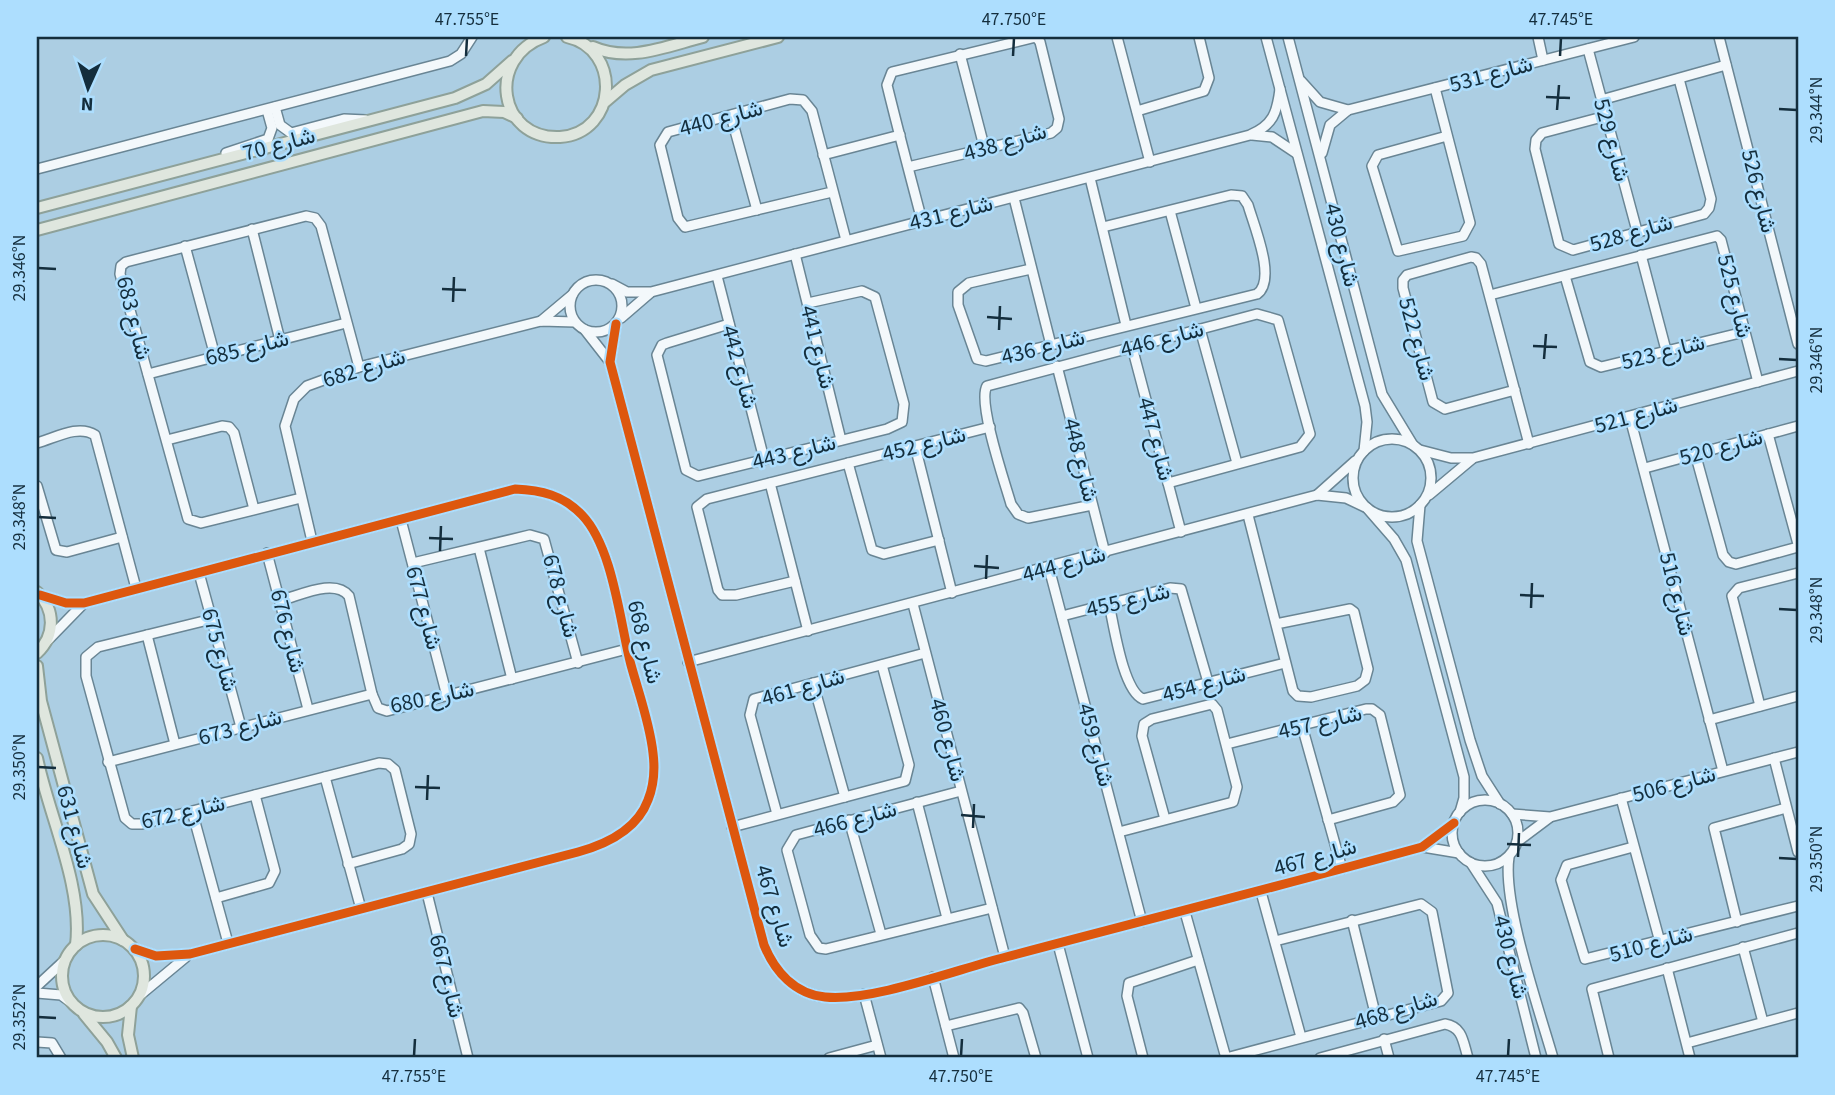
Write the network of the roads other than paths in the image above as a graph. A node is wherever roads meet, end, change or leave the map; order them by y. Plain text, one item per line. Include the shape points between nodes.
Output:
1 (472, 37) edge
2 (525, 37) edge
3 (544, 37) edge
4 (703, 37) edge
5 (778, 37) edge
6 (1117, 37) edge
7 (1199, 37) edge
8 (1266, 37) edge
9 (1288, 37) edge
10 (1538, 37) edge
11 (1634, 37) edge
12 (1719, 37) edge
13 (575, 39) edge
14 (1588, 49) junction
15 (520, 50) junction
16 (960, 54) junction
17 (1543, 60) junction
18 (512, 61) junction
19 (1726, 65) junction
20 (1299, 79) junction
21 (1679, 79) junction
22 (1435, 88) junction
23 (1280, 89) junction
24 (1601, 100) junction
25 (604, 102) junction
26 (271, 109) junction
27 (1348, 110) junction
28 (1137, 111) junction
29 (731, 116) junction
30 (1606, 116) junction
31 (516, 118) junction
32 (371, 120) junction
33 (900, 135) junction
34 (1250, 135) junction
35 (1447, 136) junction
36 (985, 150) junction
37 (1297, 154) junction
38 (823, 155) junction
39 (1150, 162) junction
40 (1321, 162) junction
41 (908, 167) junction
42 (189, 168) junction
43 (37, 169) edge
44 (1090, 177) junction
45 (832, 192) junction
46 (1014, 198) junction
47 (37, 208) edge
48 (757, 210) junction
49 (1170, 211) junction
50 (922, 220) junction
51 (1103, 227) junction
52 (252, 229) junction
53 (37, 230) edge
54 (1637, 231) junction
55 (846, 240) junction
56 (185, 246) junction
57 (795, 254) junction
58 (1641, 255) junction
59 (1031, 269) junction
60 (717, 276) junction
61 (1565, 276) junction
62 (612, 284) junction
63 (651, 292) junction
64 (572, 295) junction
65 (1490, 295) junction
66 (808, 303) junction
67 (1196, 308) junction
68 (541, 321) junction
69 (575, 322) junction
70 (617, 322) junction
71 (345, 323) junction
72 (729, 324) junction
73 (1126, 325) junction
74 (584, 329) junction
75 (1200, 329) junction
76 (1744, 332) junction
77 (280, 340) junction
78 (1798, 344) edge
79 (1051, 345) junction
80 (1132, 346) junction
81 (1666, 350) junction
82 (215, 356) junction
83 (610, 362) junction
84 (1057, 366) junction
85 (359, 367) junction
86 (1798, 371) edge
87 (148, 374) junction
88 (1758, 382) junction
89 (1515, 390) junction
90 (1630, 418) junction
91 (1798, 426) edge
92 (990, 427) junction
93 (1768, 434) junction
94 (167, 440) junction
95 (841, 440) junction
96 (37, 443) edge
97 (1529, 444) junction
98 (915, 446) junction
99 (1416, 448) junction
100 (1695, 453) junction
101 (1361, 454) junction
102 (1473, 458) junction
103 (764, 459) junction
104 (848, 463) junction
105 (1237, 463) junction
106 (1645, 468) junction
107 (771, 483) junction
108 (1168, 483) junction
109 (37, 486) edge
110 (1317, 495) junction
111 (301, 498) junction
112 (1423, 502) junction
113 (1092, 505) junction
114 (1366, 507) junction
115 (254, 509) junction
116 (1248, 515) junction
117 (401, 520) junction
118 (1181, 532) junction
119 (122, 537) junction
120 (939, 540) junction
121 (312, 541) junction
122 (1798, 546) edge
123 (479, 548) junction
124 (267, 553) junction
125 (1105, 553) junction
126 (412, 563) junction
127 (1049, 568) junction
128 (199, 573) junction
129 (1798, 573) edge
130 (795, 580) junction
131 (135, 588) junction
132 (952, 593) junction
133 (38, 594) edge
134 (282, 600) junction
135 (84, 603) junction
136 (913, 604) junction
137 (1109, 604) junction
138 (1062, 616) junction
139 (212, 619) junction
140 (1276, 624) junction
141 (808, 631) junction
142 (147, 635) junction
143 (40, 649) edge
144 (627, 649) junction
145 (925, 653) junction
146 (688, 662) junction
147 (578, 663) junction
148 (1285, 663) junction
149 (37, 666) edge
150 (882, 666) junction
151 (512, 680) junction
152 (1208, 682) junction
153 (813, 683) junction
154 (372, 694) junction
155 (447, 696) junction
156 (1798, 696) edge
157 (1760, 706) junction
158 (308, 709) junction
159 (1709, 720) junction
160 (1302, 726) junction
161 (241, 727) junction
162 (175, 744) junction
163 (1227, 744) junction
164 (1798, 752) edge
165 (37, 758) edge
166 (1774, 758) junction
167 (108, 762) junction
168 (1723, 771) junction
169 (325, 777) junction
170 (961, 791) junction
171 (255, 795) junction
172 (845, 797) junction
173 (1621, 799) junction
174 (917, 802) junction
175 (1500, 804) junction
176 (1786, 808) junction
177 (192, 811) junction
178 (1460, 812) junction
179 (777, 814) junction
180 (1512, 814) junction
181 (1550, 817) junction
182 (1166, 819) junction
183 (849, 820) junction
184 (1328, 820) junction
185 (1454, 823) junction
186 (732, 827) junction
187 (1119, 832) junction
188 (1517, 842) junction
189 (1422, 847) junction
190 (1633, 847) junction
191 (1798, 852) edge
192 (1459, 853) junction
193 (1509, 857) junction
194 (1471, 863) junction
195 (348, 864) junction
196 (1342, 869) junction
197 (1261, 892) junction
198 (427, 893) junction
199 (216, 898) junction
200 (1798, 906) edge
201 (992, 908) junction
202 (361, 909) junction
203 (1185, 912) junction
204 (947, 918) junction
205 (1352, 920) junction
206 (1142, 922) junction
207 (1737, 922) junction
208 (1798, 933) edge
209 (881, 934) junction
210 (123, 940) junction
211 (1275, 941) junction
212 (1660, 942) junction
213 (228, 943) junction
214 (1058, 944) junction
215 (76, 945) junction
216 (1743, 947) junction
217 (135, 949) junction
218 (190, 954) junction
219 (1005, 957) junction
220 (1198, 960) junction
221 (64, 961) junction
222 (1667, 968) junction
223 (933, 977) junction
224 (37, 986) edge
225 (37, 993) edge
226 (864, 994) junction
227 (139, 996) junction
228 (76, 1006) junction
229 (131, 1006) junction
230 (1798, 1013) edge
231 (1376, 1017) junction
232 (1763, 1022) junction
233 (946, 1026) junction
234 (1301, 1037) junction
235 (1384, 1039) junction
236 (37, 1042) edge
237 (1687, 1044) junction
238 (877, 1045) junction
239 (61, 1058) edge
240 (116, 1058) edge
241 (133, 1058) edge
242 (468, 1058) edge
243 (829, 1058) edge
244 (881, 1058) edge
245 (954, 1058) edge
246 (1036, 1058) edge
247 (1088, 1058) edge
248 (1143, 1058) edge
249 (1226, 1058) edge
250 (1320, 1058) edge
251 (1389, 1058) edge
252 (1468, 1058) edge
253 (1536, 1058) edge
254 (1553, 1058) edge
255 (1609, 1058) edge
256 (1690, 1058) edge

1 - 26 street via 450,61
2 - 15 main road
3 - 15 main road
4 - 13 main road via 635,54 605,53
5 - 25 main road via 651,70
6 - 28 street
7 - 28 street via 1209,78 1204,92
8 - 23 street, شارع 430
9 - 20 street, شارع 430
10 - 17 street
11 - 14 street, شارع 531
12 - 19 street, شارع 526
13 - 25 main road via 597,55 605,70
14 - 17 street, شارع 531
14 - 24 street, شارع 529
15 - 18 main road
16 - 33 street, شارع 438 via 888,76
16 - 36 street
16 - 36 street, شارع 438 via 1029,37 1040,42 1059,119 1057,128
17 - 22 street, شارع 531
18 - 31 main road via 505,84
18 - 32 main road, شارع 70 via 471,92
19 - 21 street
19 - 78 street, شارع 526
20 - 27 street via 1320,102
20 - 40 street, شارع 430
21 - 24 street
21 - 54 street, شارع 528 via 1711,199 1709,208 1704,214
22 - 27 street, شارع 531
22 - 35 street
23 - 34 street, شارع 431 via 1272,121
23 - 37 street, شارع 430
24 - 30 street, شارع 529
25 - 31 main road, شارع 70 via 592,122 565,136 535,132
26 - 32 street via 279,125 291,133 344,120
26 - 42 street via 272,128 265,140
26 - 43 street
27 - 40 street via 1330,125
28 - 39 street
29 - 38 street, شارع 440 via 790,99 803,100 812,111
29 - 48 street
29 - 48 street, شارع 440 via 668,132 662,139 661,152 678,218 689,228
30 - 54 street, شارع 529
30 - 54 street, شارع 528 via 1542,133 1536,140 1559,244 1573,250
31 - 53 main road, شارع 70 via 483,111
32 - 42 main road, شارع 70
33 - 38 street
33 - 41 street, شارع 438
34 - 37 street via 1272,137
34 - 39 street, شارع 431
35 - 35 street via 1470,223 1468,231 1398,251 1373,160
36 - 41 street, شارع 438
37 - 101 street, شارع 430 via 1364,406 1367,422
38 - 45 street, شارع 440
39 - 44 street, شارع 431
40 - 99 street, شارع 430 via 1382,394
41 - 50 street, شارع 438
42 - 47 main road, شارع 70
44 - 46 street, شارع 431
44 - 51 street
45 - 48 street, شارع 440
45 - 55 street, شارع 440
46 - 50 street, شارع 431
46 - 59 street
49 - 51 street, شارع 436
49 - 67 street
49 - 67 street, شارع 436 via 1241,196 1248,205 1267,274 1258,294
50 - 55 street, شارع 431
51 - 73 street
52 - 56 street, شارع 683
52 - 71 street, شارع 683 via 314,218 321,226
52 - 77 street
55 - 57 street, شارع 431
56 - 82 street
56 - 87 street, شارع 683 via 121,266
57 - 60 street, شارع 431
57 - 66 street, شارع 441
58 - 61 street, شارع 525
58 - 76 street, شارع 525 via 1717,236
58 - 81 street
59 - 79 street
59 - 79 street, شارع 436 via 961,286 958,305 977,359 986,361
60 - 63 street, شارع 431
60 - 72 street, شارع 442
61 - 65 street, شارع 525
61 - 81 street, شارع 523 via 1594,366
62 - 63 street, شارع 431 via 627,292
62 - 64 street via 585,282
62 - 70 street via 622,301
63 - 70 street, شارع 431
64 - 68 street, شارع 682
64 - 69 street via 570,309
65 - 89 street, شارع 522
65 - 89 street, شارع 522 via 1476,258 1407,275 1403,280 1438,407
66 - 95 street, شارع 441
66 - 95 street, شارع 443 via 862,291 875,297 904,404 902,422 893,428
67 - 73 street, شارع 436
68 - 69 street, شارع 682
68 - 85 street, شارع 682
69 - 74 street
70 - 74 street via 604,331
70 - 83 street, شارع 467
71 - 77 street, شارع 685
71 - 85 street, شارع 683
72 - 103 street, شارع 442
72 - 103 street, شارع 443 via 667,342 659,350 686,470 698,476
73 - 79 street, شارع 436
74 - 83 street, شارع 467
75 - 80 street, شارع 446
75 - 105 street
75 - 105 street, شارع 446 via 1257,314 1273,316 1281,323 1310,434 1300,447
76 - 81 street, شارع 523
76 - 88 street, شارع 525
77 - 82 street, شارع 685
80 - 84 street, شارع 446
80 - 108 street, شارع 447
82 - 87 street, شارع 685
83 - 146 street, شارع 467
84 - 92 street, شارع 446 via 991,383 984,390
84 - 113 street, شارع 448
85 - 111 street, شارع 682 via 307,386 288,410 286,442
86 - 88 street, شارع 521
87 - 94 street, شارع 683
88 - 90 street, شارع 521
89 - 97 street, شارع 522
90 - 97 street, شارع 521
90 - 106 street, شارع 516
91 - 93 street, شارع 520
92 - 98 street, شارع 452
92 - 113 street, شارع 446 via 1017,514 1028,518
93 - 100 street, شارع 520
93 - 122 street
94 - 115 street, شارع 683 via 190,521 201,523
94 - 115 street via 229,427
95 - 103 street, شارع 443
96 - 119 street via 77,431 95,435
97 - 102 street, شارع 521
98 - 104 street, شارع 452
98 - 120 street
99 - 101 street via 1392,439 1377,442
99 - 102 street, شارع 521 via 1451,458
99 - 112 street via 1431,473
100 - 106 street, شارع 520
100 - 122 street via 1728,562 1737,564
101 - 110 street, شارع 444
101 - 114 street via 1353,483
102 - 112 street, شارع 521
104 - 107 street, شارع 452
104 - 120 street via 872,550 884,554
105 - 108 street, شارع 446
106 - 159 street, شارع 516
107 - 130 street
107 - 130 street, شارع 452 via 707,499 697,507 698,516 722,595
108 - 118 street, شارع 447
109 - 119 street via 56,550 67,552
110 - 114 street, شارع 444 via 1346,498
110 - 116 street, شارع 444
111 - 115 street, شارع 683
111 - 121 street, شارع 682
112 - 114 street via 1404,516 1391,517
112 - 175 street via 1417,541 1470,740 1482,776
113 - 125 street, شارع 448
114 - 178 street via 1406,561 1464,777
116 - 118 street, شارع 444
116 - 140 street
117 - 121 street, شارع 668
117 - 126 street, شارع 677
117 - 144 street, شارع 668 via 515,489 558,497 581,514 594,532
118 - 125 street, شارع 444
119 - 131 street
120 - 132 street
121 - 124 street, شارع 668
123 - 126 street, شارع 678
123 - 147 street, شارع 678 via 530,536 544,539
123 - 151 street
124 - 128 street, شارع 668
124 - 134 street, شارع 676
125 - 127 street, شارع 444
126 - 155 street, شارع 677
127 - 132 street, شارع 444
127 - 138 street, شارع 459
128 - 131 street, شارع 668
128 - 139 street, شارع 675
129 - 157 street via 1740,588 1732,596
130 - 141 street
131 - 135 street, شارع 668
132 - 136 street, شارع 444
133 - 135 street, شارع 668
133 - 143 main road, شارع 631 via 48,607 51,622
134 - 154 street, شارع 680 via 333,587 345,590
134 - 158 street, شارع 676
135 - 143 street
136 - 141 street, شارع 444
136 - 145 street, شارع 460
137 - 138 street, شارع 455
137 - 152 street, شارع 454 via 1128,682 1136,696 1151,698
137 - 152 street, شارع 455 via 1181,589
138 - 187 street, شارع 459
139 - 142 street, شارع 672
139 - 161 street, شارع 675
140 - 148 street
140 - 148 street via 1350,609 1368,675 1357,686 1304,698 1293,691
141 - 146 street, شارع 444
142 - 162 street
142 - 167 street, شارع 672 via 98,647 86,657 86,676
143 - 149 main road, شارع 631
144 - 147 street, شارع 680
144 - 198 street, شارع 668 via 653,751 653,785 640,815 600,846
145 - 150 street, شارع 461
145 - 170 street, شارع 460
146 - 186 street, شارع 467
147 - 151 street, شارع 680
148 - 152 street, شارع 454
149 - 210 main road, شارع 631 via 41,701 93,894
150 - 153 street, شارع 461
150 - 172 street via 909,765 908,776 899,784
151 - 155 street, شارع 680
153 - 172 street
153 - 179 street, شارع 461 via 759,695 751,702 750,715
154 - 155 street, شارع 680 via 378,708 387,711
154 - 158 street, شارع 673
156 - 157 street
157 - 159 street
158 - 161 street, شارع 673
159 - 168 street, شارع 516
160 - 163 street, شارع 457
160 - 184 street
160 - 184 street, شارع 457 via 1366,709 1380,715 1400,795 1393,802
161 - 162 street, شارع 673
162 - 167 street, شارع 673
163 - 182 street via 1237,787 1233,802
163 - 182 street via 1212,704 1144,724 1142,736
164 - 166 street, شارع 506
165 - 215 main road, شارع 631 via 70,880
166 - 168 street, شارع 506
166 - 176 street
167 - 177 street, شارع 672 via 128,822 137,825
168 - 173 street, شارع 506
169 - 171 street, شارع 672
169 - 195 street
169 - 195 street, شارع 672 via 383,763 392,766 398,783 411,834 409,844
170 - 174 street, شارع 466
170 - 201 street, شارع 460
171 - 177 street, شارع 672
171 - 199 street via 274,879
172 - 179 street
173 - 181 street, شارع 506
173 - 190 street
174 - 183 street, شارع 466
174 - 204 street
175 - 178 street via 1475,802
175 - 180 street
176 - 191 street
176 - 207 street via 1714,828
177 - 199 street
178 - 185 street
179 - 186 street
180 - 181 street, شارع 506
180 - 188 street
181 - 188 street, شارع 506
182 - 187 street
183 - 209 street
183 - 209 street, شارع 466 via 796,835 789,843 787,850 810,935 813,943 826,949
184 - 196 street
185 - 189 street, شارع 467
185 - 192 street via 1452,833
186 - 226 street, شارع 467 via 764,945 778,971 786,981 814,995
187 - 206 street, شارع 459
188 - 193 street
189 - 192 street, شارع 467
189 - 196 street, شارع 467
190 - 212 street
190 - 212 street, شارع 510 via 1563,871 1561,880 1580,951 1585,959 1593,960
192 - 194 street
193 - 194 street via 1495,865
193 - 254 street, شارع 430 via 1510,895
194 - 253 street, شارع 430 via 1497,903
195 - 202 street
196 - 197 street, شارع 467
197 - 203 street, شارع 467
197 - 211 street
198 - 202 street, شارع 668
198 - 242 street, شارع 667
199 - 213 street
200 - 207 street, شارع 510
201 - 204 street, شارع 466
201 - 219 street, شارع 460
202 - 213 street, شارع 668
203 - 206 street, شارع 467
203 - 220 street
204 - 209 street, شارع 466
205 - 211 street, شارع 468
205 - 231 street
205 - 231 street, شارع 468 via 1415,904 1432,912 1448,993 1441,1001
206 - 214 street, شارع 467
207 - 212 street, شارع 510
208 - 216 street
210 - 215 main road via 99,935
210 - 217 main road
211 - 234 street
213 - 218 street, شارع 668
214 - 219 street, شارع 467
214 - 247 street
215 - 221 main road
216 - 222 street
216 - 232 street
217 - 218 street, شارع 668 via 156,956
217 - 227 main road via 143,964
218 - 227 street, شارع 668
219 - 223 street, شارع 467
220 - 248 street via 1129,983 1127,996
220 - 249 street
221 - 224 street
221 - 228 main road via 65,990
222 - 237 street
222 - 255 street via 1592,989
223 - 226 street, شارع 467
223 - 233 street
225 - 228 street via 61,995
226 - 238 street
227 - 229 main road
228 - 229 main road via 92,1016 106,1017
228 - 240 main road
229 - 241 main road via 128,1035
230 - 232 street
231 - 234 street, شارع 468
232 - 237 street
233 - 245 street
233 - 246 street via 1019,1009
234 - 249 street, شارع 468
235 - 250 street
235 - 251 street
235 - 252 street via 1445,1024 1455,1026
236 - 239 street via 52,1043
237 - 256 street
238 - 243 street
238 - 244 street

